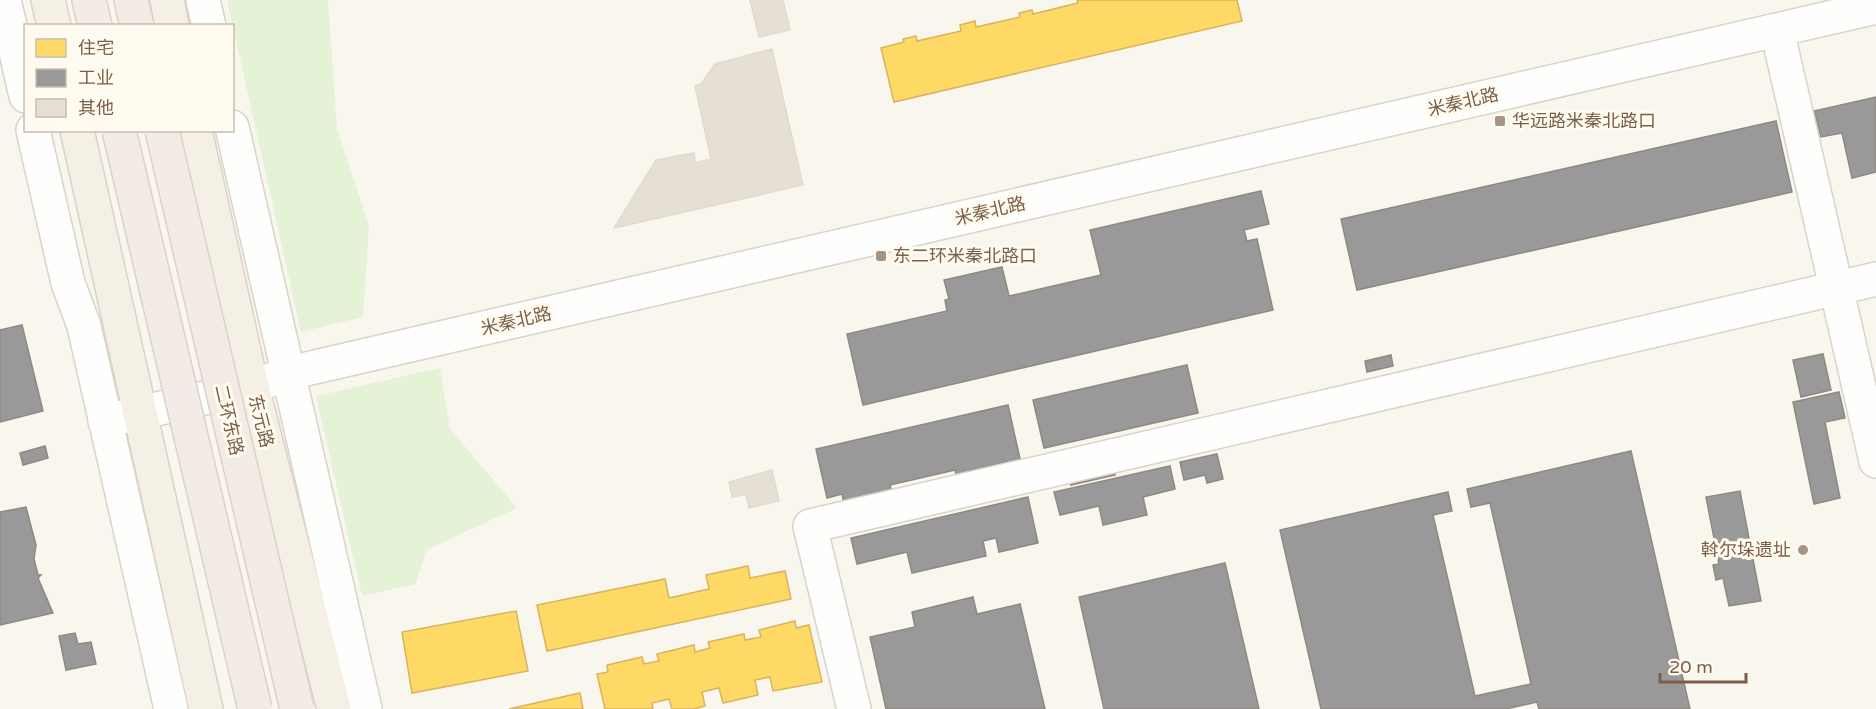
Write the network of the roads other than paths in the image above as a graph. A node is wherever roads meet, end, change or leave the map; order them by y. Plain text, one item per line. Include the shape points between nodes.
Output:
1 (4, 0) edge
2 (48, 0) edge
3 (89, 0) edge
4 (131, 0) edge
5 (166, 0) edge
6 (203, 0) edge
7 (1876, 7) edge
8 (54, 24) edge
9 (95, 24) edge
10 (137, 24) edge
11 (172, 24) edge
12 (209, 24) edge
13 (1777, 30) junction
14 (24, 87) edge
15 (33, 132) edge
16 (77, 132) edge
17 (119, 132) edge
18 (162, 132) edge
19 (195, 132) edge
20 (233, 132) edge
21 (1876, 279) edge
22 (1836, 288) junction
23 (289, 373) junction
24 (1867, 382) edge
25 (252, 387) junction
26 (140, 413) junction
27 (105, 421) junction
28 (1876, 461) edge
29 (171, 709) edge
30 (206, 709) edge
31 (255, 709) edge
32 (297, 709) edge
33 (333, 709) edge
34 (364, 709) edge
35 (854, 709) edge

1 - 14 street
2 - 8 main road
3 - 9 highway
4 - 10 highway
5 - 11 main road
6 - 12 street
7 - 13 street, 米秦北路
13 - 22 street
13 - 23 street, 米秦北路
15 - 27 street
16 - 26 main road
17 - 31 highway, bridge
18 - 32 highway, 二环东路, bridge
19 - 25 main road, 东元路
20 - 23 street
21 - 22 street
22 - 24 street
22 - 35 street via 810,526
23 - 25 street, 米秦北路
23 - 34 street
24 - 28 street
25 - 26 street, 米秦北路
25 - 33 main road, 东元路
26 - 27 street, 米秦北路
26 - 30 main road
27 - 29 street

